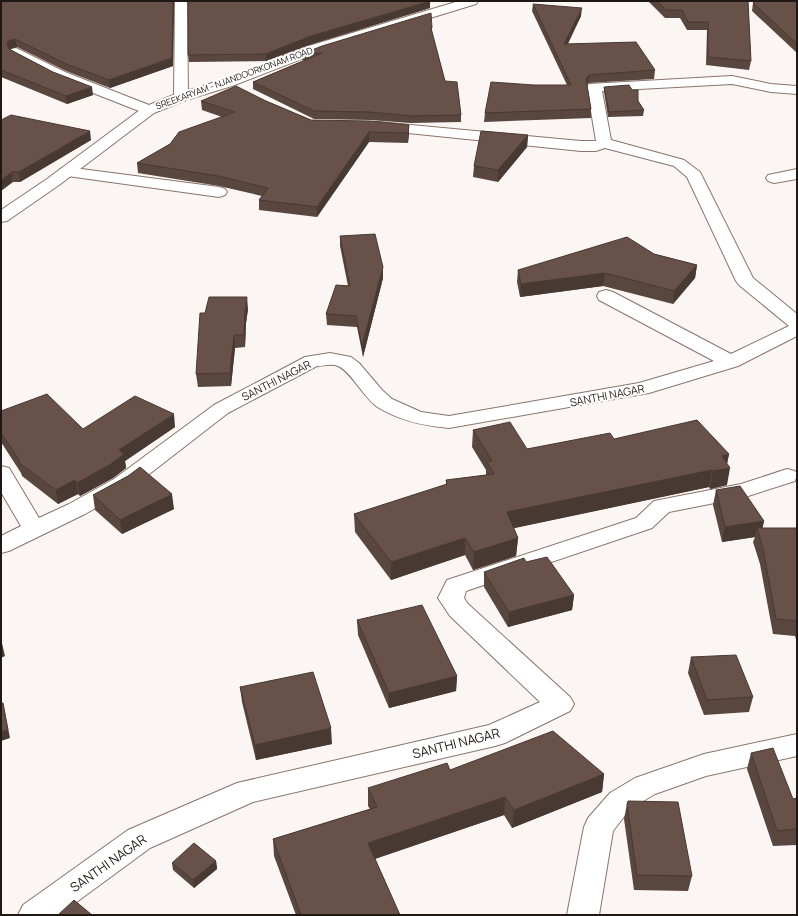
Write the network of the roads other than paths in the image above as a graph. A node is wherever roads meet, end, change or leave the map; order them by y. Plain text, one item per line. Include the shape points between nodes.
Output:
1 (181, 1) edge
2 (472, 1) edge
3 (16, 52) edge
4 (227, 83) junction
5 (797, 90) edge
6 (247, 93) edge
7 (181, 96) junction
8 (148, 110) junction
9 (363, 125) edge
10 (443, 132) junction
11 (604, 143) junction
12 (430, 148) dead end
13 (66, 172) junction
14 (797, 174) edge
15 (774, 178) dead end
16 (219, 192) dead end
17 (1, 217) edge
18 (606, 296) dead end
19 (797, 322) edge
20 (797, 329) edge
21 (731, 362) junction
22 (1, 473) edge
23 (786, 476) dead end
24 (34, 530) junction
25 (1, 545) edge
26 (797, 745) edge
27 (34, 915) edge
28 (582, 915) edge

1 - 7 street
2 - 4 street, SREEKARYAM - NJANDOORKONAM ROAD via 317,48
3 - 8 street via 60,75
4 - 6 street
4 - 7 street, SREEKARYAM - NJANDOORKONAM ROAD
5 - 11 street via 732,80 594,87
7 - 8 street, SREEKARYAM - NJANDOORKONAM ROAD
8 - 13 street, SREEKARYAM - NJANDOORKONAM ROAD
9 - 10 street
10 - 11 street via 581,146
10 - 12 street
11 - 19 street via 679,163 694,175 745,280
13 - 16 street
13 - 17 street, SREEKARYAM - NJANDOORKONAM ROAD
14 - 15 street
18 - 21 street
20 - 21 street, SANTHI NAGAR
21 - 24 street, SANTHI NAGAR via 642,389 449,422 427,420 385,403 344,361 318,359 221,409 122,484
22 - 24 street
23 - 27 street, SANTHI NAGAR via 744,490 662,506 644,523 456,586 451,598 459,610 560,704 495,735 247,790 139,839
24 - 25 street, SANTHI NAGAR
26 - 28 street via 704,765 645,786 620,801 599,827

